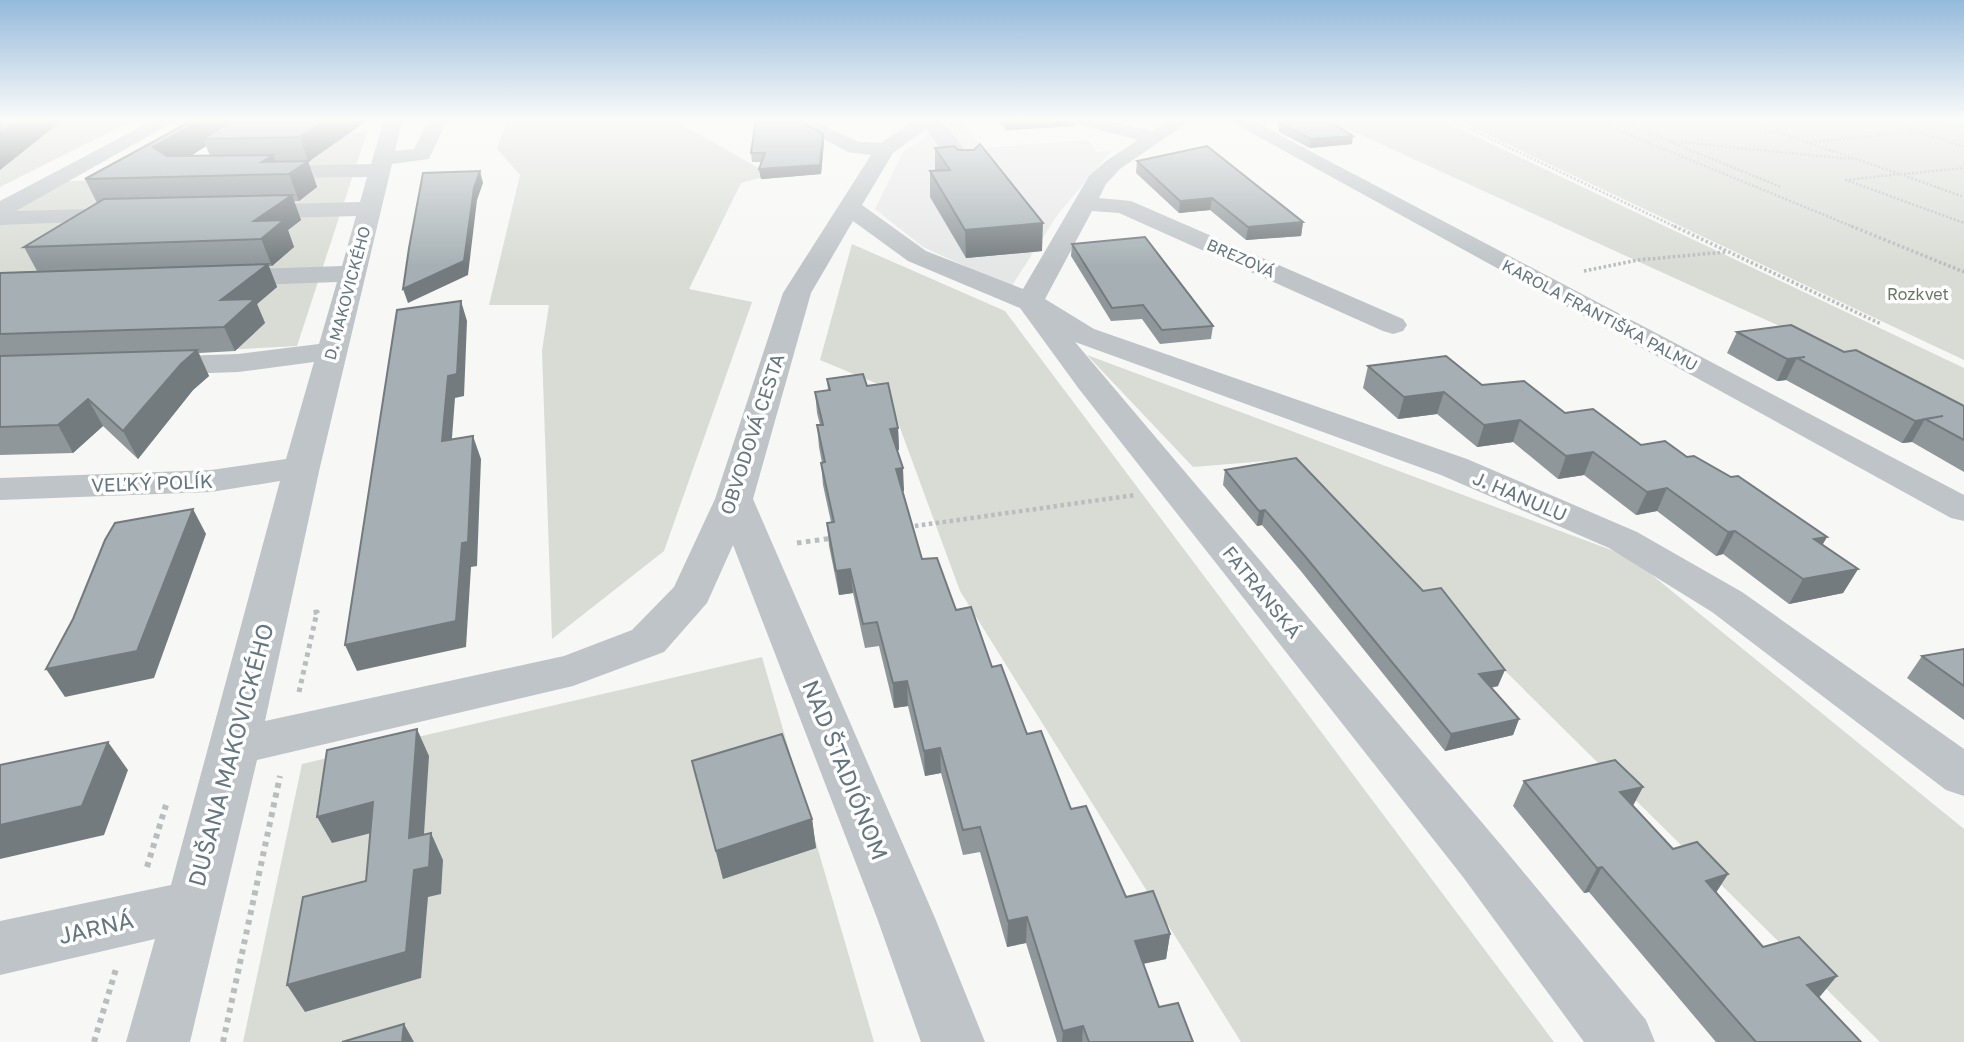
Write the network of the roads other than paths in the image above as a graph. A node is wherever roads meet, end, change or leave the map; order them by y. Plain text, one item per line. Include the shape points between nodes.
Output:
1 (77, 169) edge
2 (302, 169) edge
3 (381, 169) edge
4 (877, 169) edge
5 (1109, 169) edge
6 (1328, 169) edge
7 (244, 172) edge
8 (1085, 204) junction
9 (849, 207) junction
10 (370, 209) junction
11 (0, 210) edge
12 (216, 213) edge
13 (148, 215) edge
14 (0, 219) edge
15 (353, 274) junction
16 (195, 279) edge
17 (1030, 302) junction
18 (1394, 325) dead end
19 (332, 351) junction
20 (119, 367) edge
21 (302, 467) junction
22 (0, 489) edge
23 (734, 499) junction
24 (1964, 510) edge
25 (235, 746) junction
26 (1964, 776) edge
27 (192, 905) junction
28 (0, 948) edge
29 (158, 1042) edge
30 (953, 1042) edge
31 (1623, 1042) edge

1 - 11 street
2 - 7 street
3 - 10 street, D. MAKOVICKÉHO
4 - 9 street, OBVODOVÁ CESTA
5 - 8 street
6 - 24 street, KAROLA FRANTIŠKA PALMU
8 - 17 street
8 - 18 street, BREZOVÁ via 1123,206
9 - 17 street via 917,256
9 - 23 street, OBVODOVÁ CESTA via 797,293
10 - 12 street
10 - 15 street, D. MAKOVICKÉHO
13 - 14 street
15 - 16 street
15 - 19 street, D. MAKOVICKÉHO
17 - 26 street, J. HANULU via 1084,335 1454,467 1623,540 1727,602
17 - 31 street, FATRANSKÁ
19 - 20 street via 238,363
19 - 21 street, D. MAKOVICKÉHO
21 - 22 street, VEĽKÝ POLÍK via 211,481
21 - 25 street, DUŠANA MAKOVICKÉHO
23 - 25 street, OBVODOVÁ CESTA via 692,593 648,641 573,670
23 - 30 street, NAD ŠTADIÓNOM
25 - 27 street, DUŠANA MAKOVICKÉHO
27 - 28 street, JARNÁ
27 - 29 street, DUŠANA MAKOVICKÉHO

